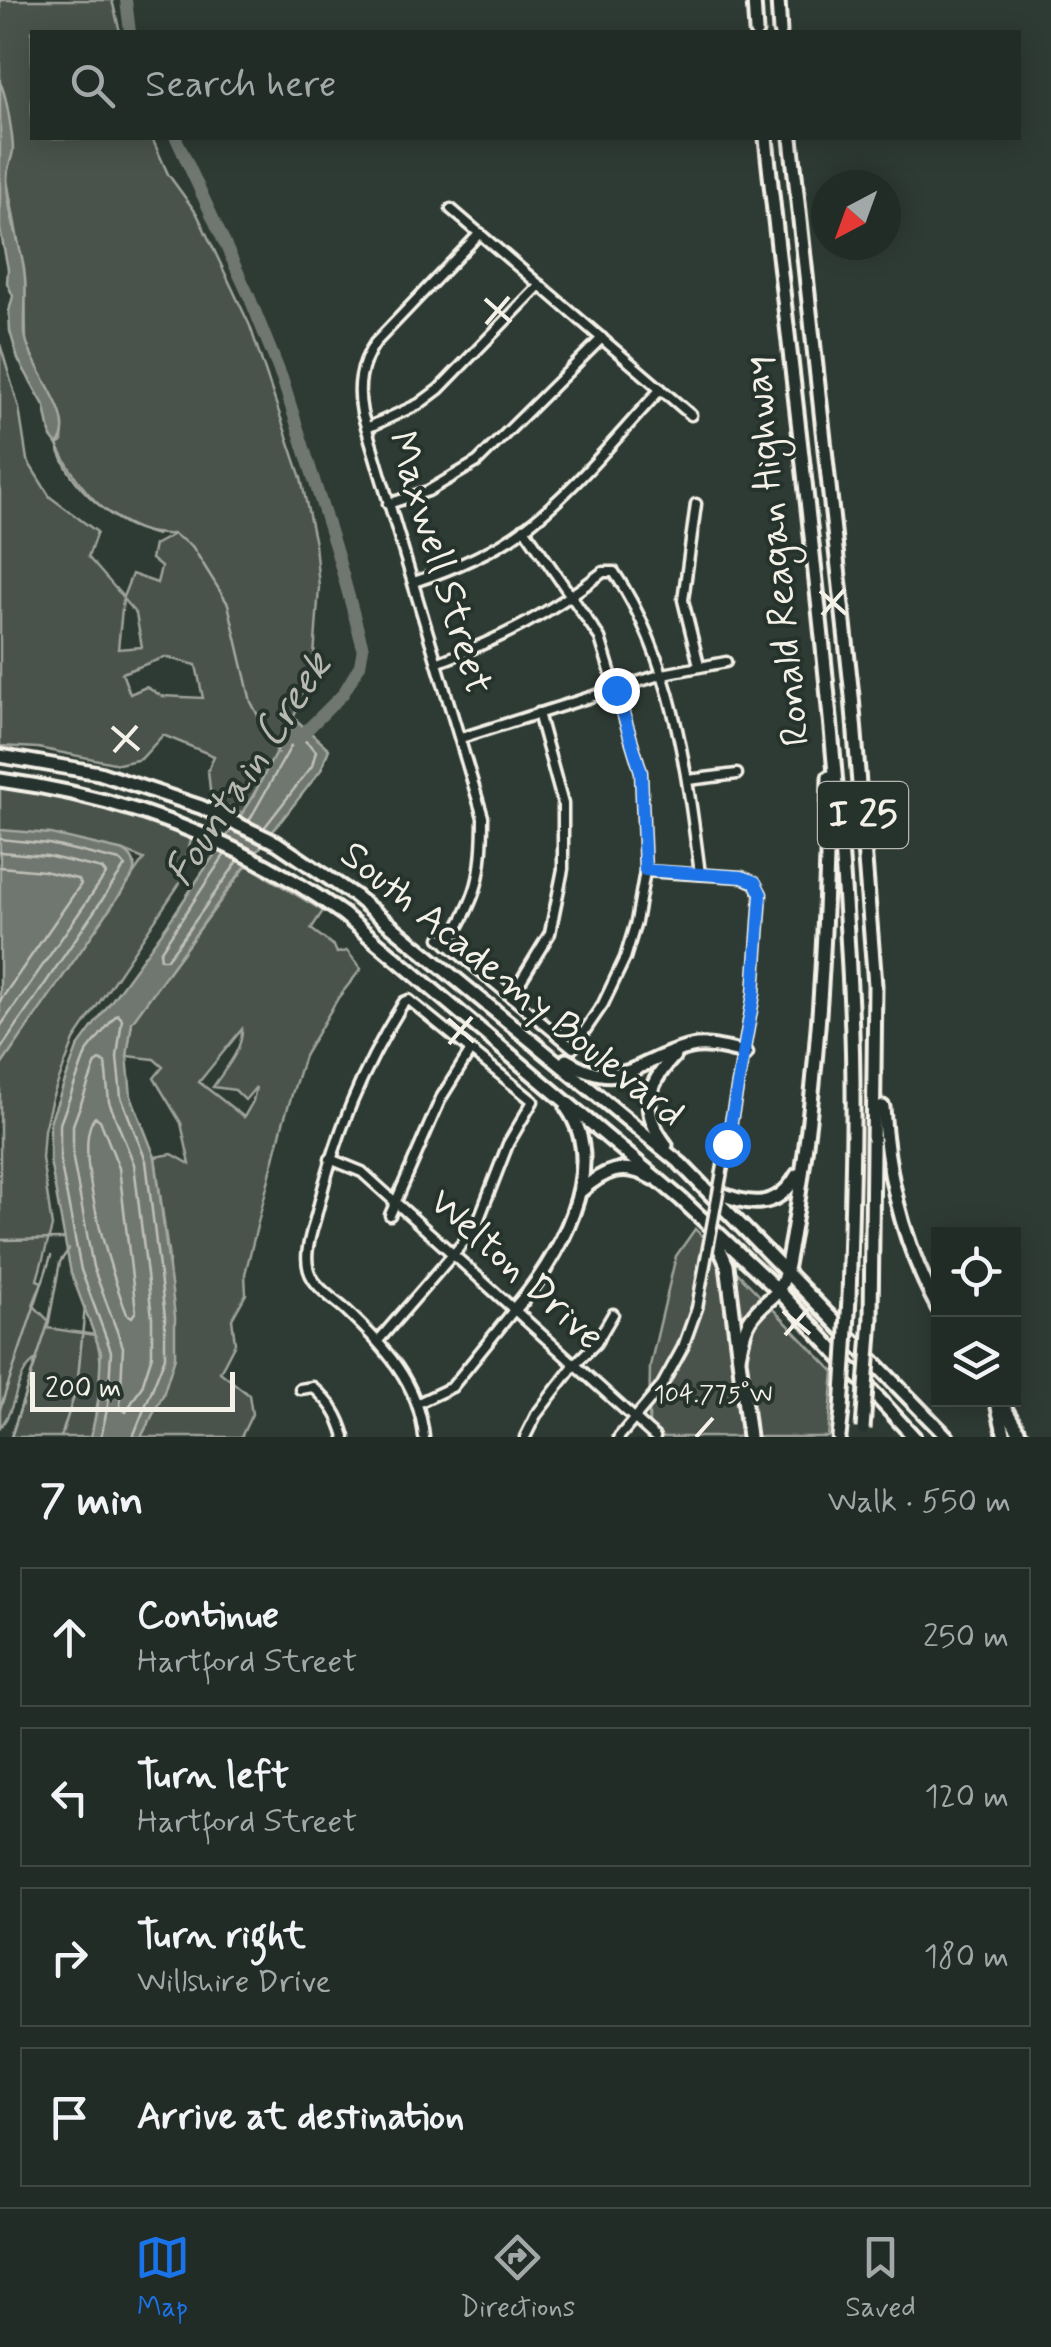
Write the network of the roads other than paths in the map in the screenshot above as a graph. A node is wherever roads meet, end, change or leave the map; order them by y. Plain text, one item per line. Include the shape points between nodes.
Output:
1 (754, 0) edge
2 (778, 0) edge
3 (756, 30) edge
4 (780, 30) edge
5 (766, 140) edge
6 (791, 140) edge
7 (451, 209) dead end
8 (480, 233) junction
9 (540, 285) junction
10 (602, 338) junction
11 (661, 390) junction
12 (690, 415) dead end
13 (367, 428) junction
14 (388, 504) junction
15 (696, 504) dead end
16 (524, 528) junction
17 (414, 582) junction
18 (574, 595) junction
19 (439, 662) junction
20 (726, 662) dead end
21 (698, 665) junction
22 (663, 674) junction
23 (616, 690) junction
24 (538, 713) junction
25 (461, 738) junction
26 (831, 752) junction
27 (0, 756) edge
28 (737, 774) dead end
29 (0, 780) edge
30 (688, 780) junction
31 (645, 870) junction
32 (700, 874) junction
33 (440, 938) dead end
34 (448, 945) junction
35 (511, 997) junction
36 (876, 1035) junction
37 (532, 1040) junction
38 (471, 1050) junction
39 (679, 1051) junction
40 (746, 1053) junction
41 (544, 1083) junction
42 (330, 1159) junction
43 (681, 1164) junction
44 (801, 1167) junction
45 (708, 1188) junction
46 (581, 1191) junction
47 (681, 1199) junction
48 (396, 1203) junction
49 (390, 1215) dead end
50 (701, 1218) junction
51 (455, 1256) junction
52 (786, 1268) junction
53 (780, 1292) junction
54 (931, 1292) edge
55 (817, 1302) junction
56 (514, 1310) junction
57 (612, 1314) dead end
58 (378, 1341) junction
59 (739, 1356) junction
60 (575, 1364) junction
61 (300, 1389) dead end
62 (418, 1403) junction
63 (1000, 1407) edge
64 (1003, 1407) edge
65 (634, 1418) junction
66 (862, 1433) edge
67 (345, 1437) edge
68 (424, 1437) edge
69 (525, 1437) edge
70 (618, 1437) edge
71 (654, 1437) edge
72 (749, 1437) edge
73 (839, 1437) edge
74 (914, 1437) edge
75 (948, 1437) edge
76 (1006, 1437) edge
77 (1022, 1437) edge

1 - 3 highway
2 - 4 highway
5 - 26 highway, Ronald Reagan Highway / I 25
6 - 36 highway, Ronald Reagan Highway / I 25 via 864,821
7 - 8 street
8 - 9 street
8 - 13 street, Maxwell Street via 369,352 359,380
9 - 10 street
9 - 13 street via 439,389
10 - 11 street
10 - 14 street via 477,462 428,491
11 - 12 street
11 - 16 street
13 - 14 street, Maxwell Street
14 - 17 street, Maxwell Street
15 - 21 street via 684,600
16 - 17 street via 491,550
16 - 18 street
17 - 19 street, Maxwell Street
18 - 19 street via 502,639
18 - 22 street via 603,572 614,572 635,604
18 - 23 street via 600,638
19 - 25 street, Maxwell Street
20 - 21 street
21 - 22 street
22 - 23 street
22 - 30 street
23 - 24 street
23 - 31 street via 641,772
24 - 25 street
24 - 35 street via 563,804 564,869 550,932
25 - 34 street, Maxwell Street via 483,818 483,860 472,904
26 - 44 highway via 820,1028
26 - 73 highway, Ronald Reagan Highway / I 25, bridge via 851,992 853,1177
27 - 37 highway, South Academy Boulevard via 99,773 265,837 387,920
28 - 30 street
29 - 41 highway, South Academy Boulevard via 196,830 246,853 372,936
30 - 32 street
31 - 32 street
31 - 35 street via 625,958 573,1048
32 - 40 street via 742,877 761,894
33 - 34 street
34 - 35 street
36 - 54 highway via 890,1169 906,1234
36 - 66 highway, Ronald Reagan Highway / I 25, bridge
37 - 39 highway via 599,1076
37 - 43 highway, South Academy Boulevard
38 - 42 street via 410,1000 404,1002 355,1090
38 - 48 street via 441,1098
38 - 51 street via 533,1101 508,1144 475,1229
39 - 40 highway via 710,1046
39 - 43 highway via 654,1082 648,1104 652,1124
40 - 65 street, bridge via 697,1308 661,1387
41 - 46 highway via 581,1133
41 - 47 highway, South Academy Boulevard
42 - 48 street, Welton Drive via 362,1172
42 - 58 street via 309,1270
43 - 45 highway, South Academy Boulevard
44 - 45 highway via 790,1186 766,1203 738,1202
44 - 52 highway
45 - 52 highway, South Academy Boulevard
46 - 47 highway via 598,1175 625,1168 645,1173
46 - 56 highway via 549,1264
47 - 50 highway, South Academy Boulevard
48 - 49 street
48 - 51 street, Welton Drive
50 - 53 highway, South Academy Boulevard
50 - 59 highway via 727,1265
51 - 56 street, Welton Drive
51 - 58 street
52 - 53 highway
52 - 55 highway, South Academy Boulevard
53 - 55 highway
53 - 59 highway via 751,1319
53 - 74 highway, South Academy Boulevard
55 - 75 highway, South Academy Boulevard
56 - 60 street, Welton Drive
56 - 62 street via 452,1387
57 - 60 street
58 - 62 street
59 - 72 highway
60 - 65 street, Welton Drive
60 - 69 street
61 - 67 street via 312,1388 329,1402
62 - 68 street
63 - 76 highway
64 - 77 highway
65 - 70 street
65 - 71 street, Welton Drive

